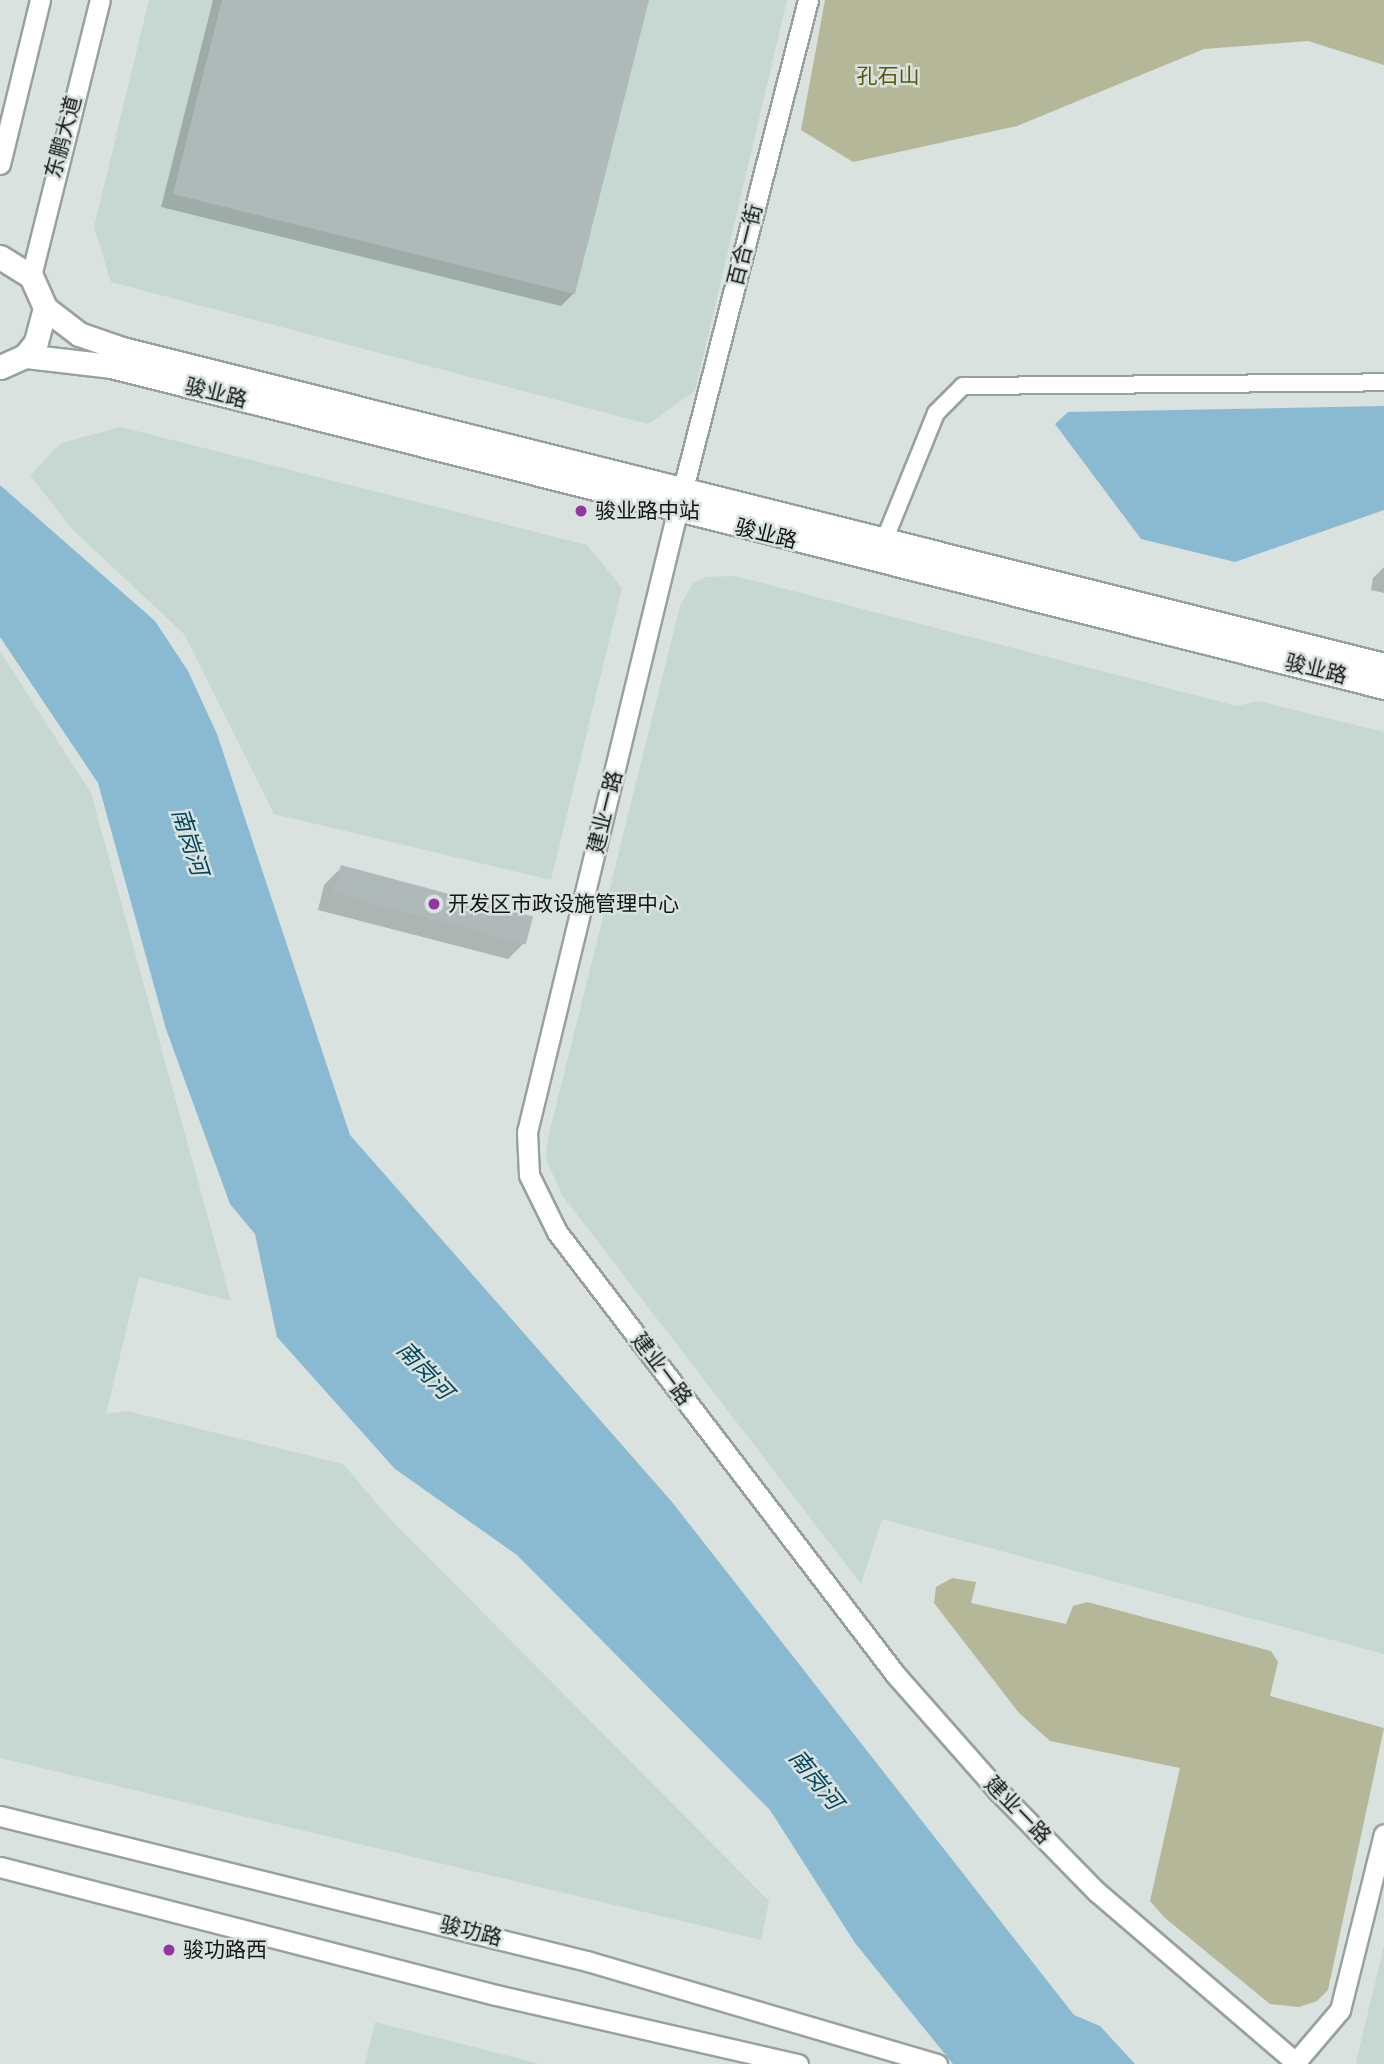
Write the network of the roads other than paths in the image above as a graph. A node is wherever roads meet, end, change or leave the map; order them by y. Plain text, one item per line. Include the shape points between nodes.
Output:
1 (40, 0) edge
2 (100, 0) edge
3 (808, 0) edge
4 (0, 164) edge
5 (0, 257) edge
6 (31, 276) junction
7 (45, 308) junction
8 (24, 356) junction
9 (0, 367) edge
10 (1384, 382) edge
11 (680, 501) junction
12 (884, 541) junction
13 (1384, 666) edge
14 (1384, 687) edge
15 (0, 1816) edge
16 (1384, 1834) edge
17 (0, 1867) edge
18 (935, 2063) edge
19 (1294, 2063) edge
20 (798, 2064) edge

1 - 4 street
2 - 6 street, 东鹏大道
3 - 11 street, 百合一街
5 - 6 main road
6 - 7 main road
7 - 8 main road via 40,334
7 - 11 main road, 骏业路 via 79,334 122,349
8 - 9 main road
8 - 11 main road, 骏业路 via 111,366
10 - 12 street via 962,386 936,413
11 - 12 main road, 骏业路
11 - 14 main road, 骏业路
11 - 19 street, 建业一路 via 527,1132 529,1175 542,1209 912,1694 1097,1892
12 - 13 main road, 骏业路
15 - 18 street, 骏功路 via 587,1961
16 - 19 street via 1340,2011
17 - 20 street via 457,1985

